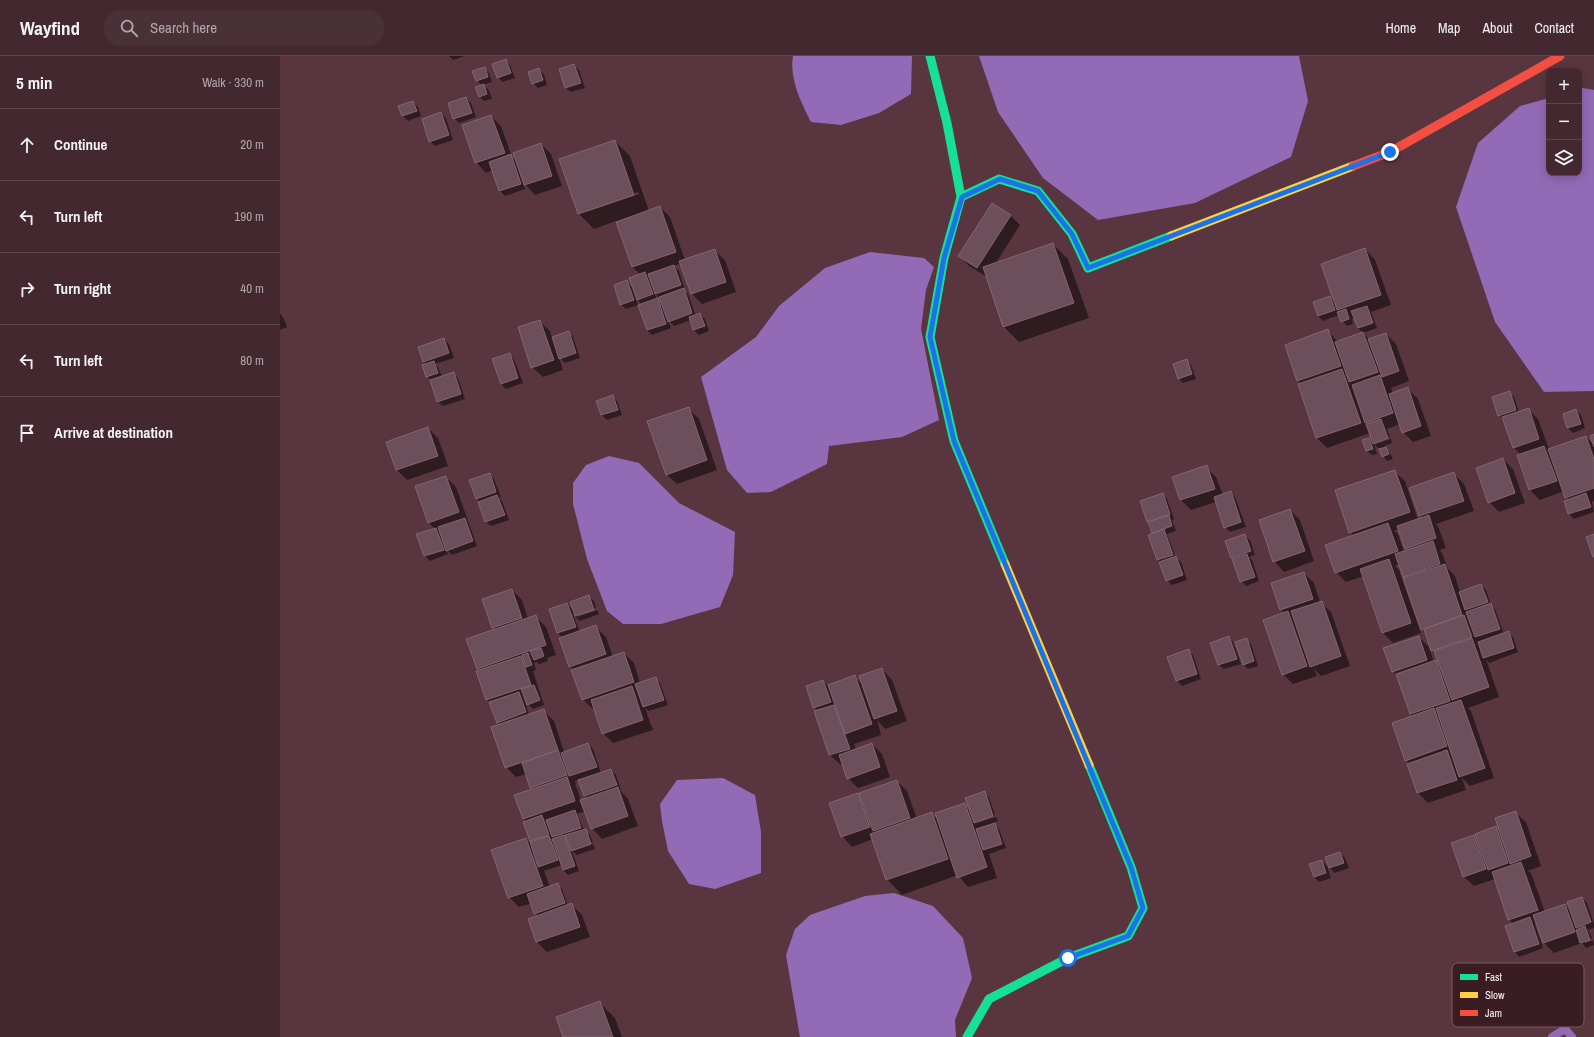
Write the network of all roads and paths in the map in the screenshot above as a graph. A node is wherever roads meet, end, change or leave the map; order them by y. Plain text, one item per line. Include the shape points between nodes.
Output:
1 (930, 56) edge
2 (1560, 56) edge
3 (962, 197) junction
4 (967, 1037) edge

1 - 3 main road
2 - 3 main road via 1390,152 1088,268 1072,234 1038,191 1000,179
3 - 4 main road via 944,258 930,337 954,441 1131,867 1143,908 1128,936 1068,958 988,999

